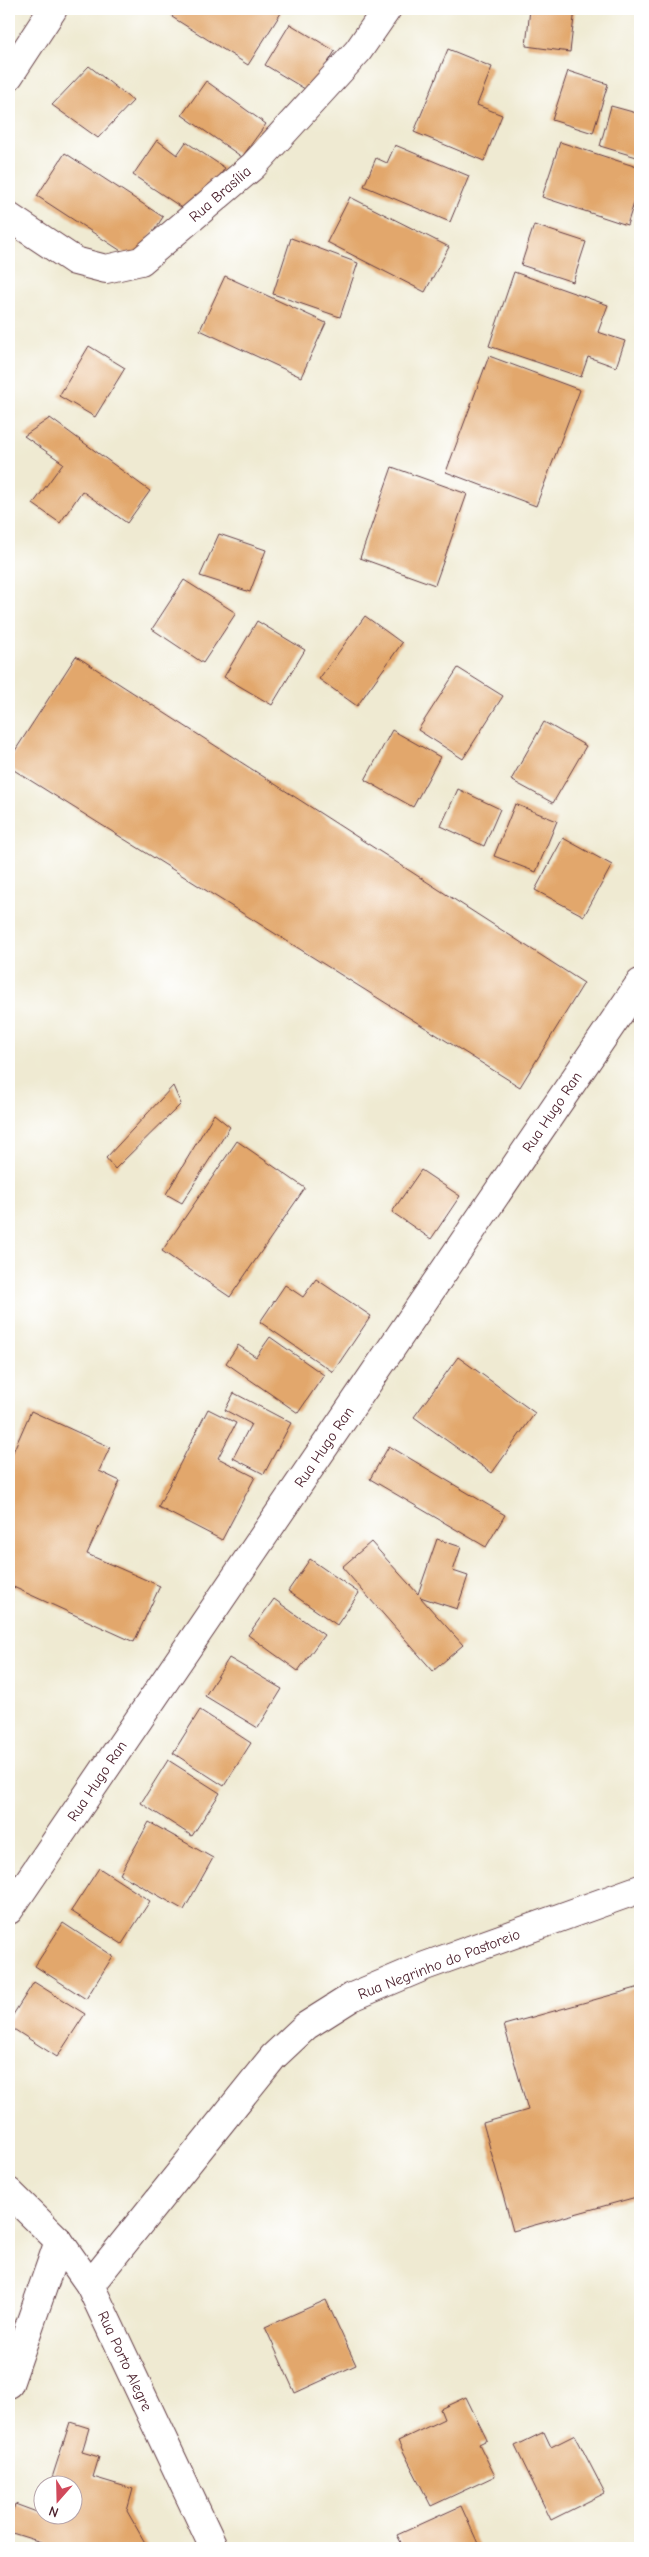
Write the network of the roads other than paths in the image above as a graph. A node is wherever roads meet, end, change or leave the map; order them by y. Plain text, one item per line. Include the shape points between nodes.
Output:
1 (53, 9) edge
2 (387, 9) edge
3 (9, 76) edge
4 (9, 217) edge
5 (640, 983) edge
6 (640, 1889) edge
7 (9, 1910) edge
8 (9, 2192) edge
9 (59, 2241) junction
10 (90, 2285) junction
11 (9, 2384) edge
12 (214, 2548) edge

1 - 3 street
2 - 4 street, Rua Brasília via 358,51 253,166 141,261 106,269 75,261
5 - 7 street, Rua Hugo Ran
6 - 10 street, Rua Negrinho do Pastoreio via 425,1966 352,1998 306,2026 273,2057
8 - 9 street, Rua Porto Alegre
9 - 10 street, Rua Porto Alegre
9 - 11 street
10 - 12 street, Rua Porto Alegre

